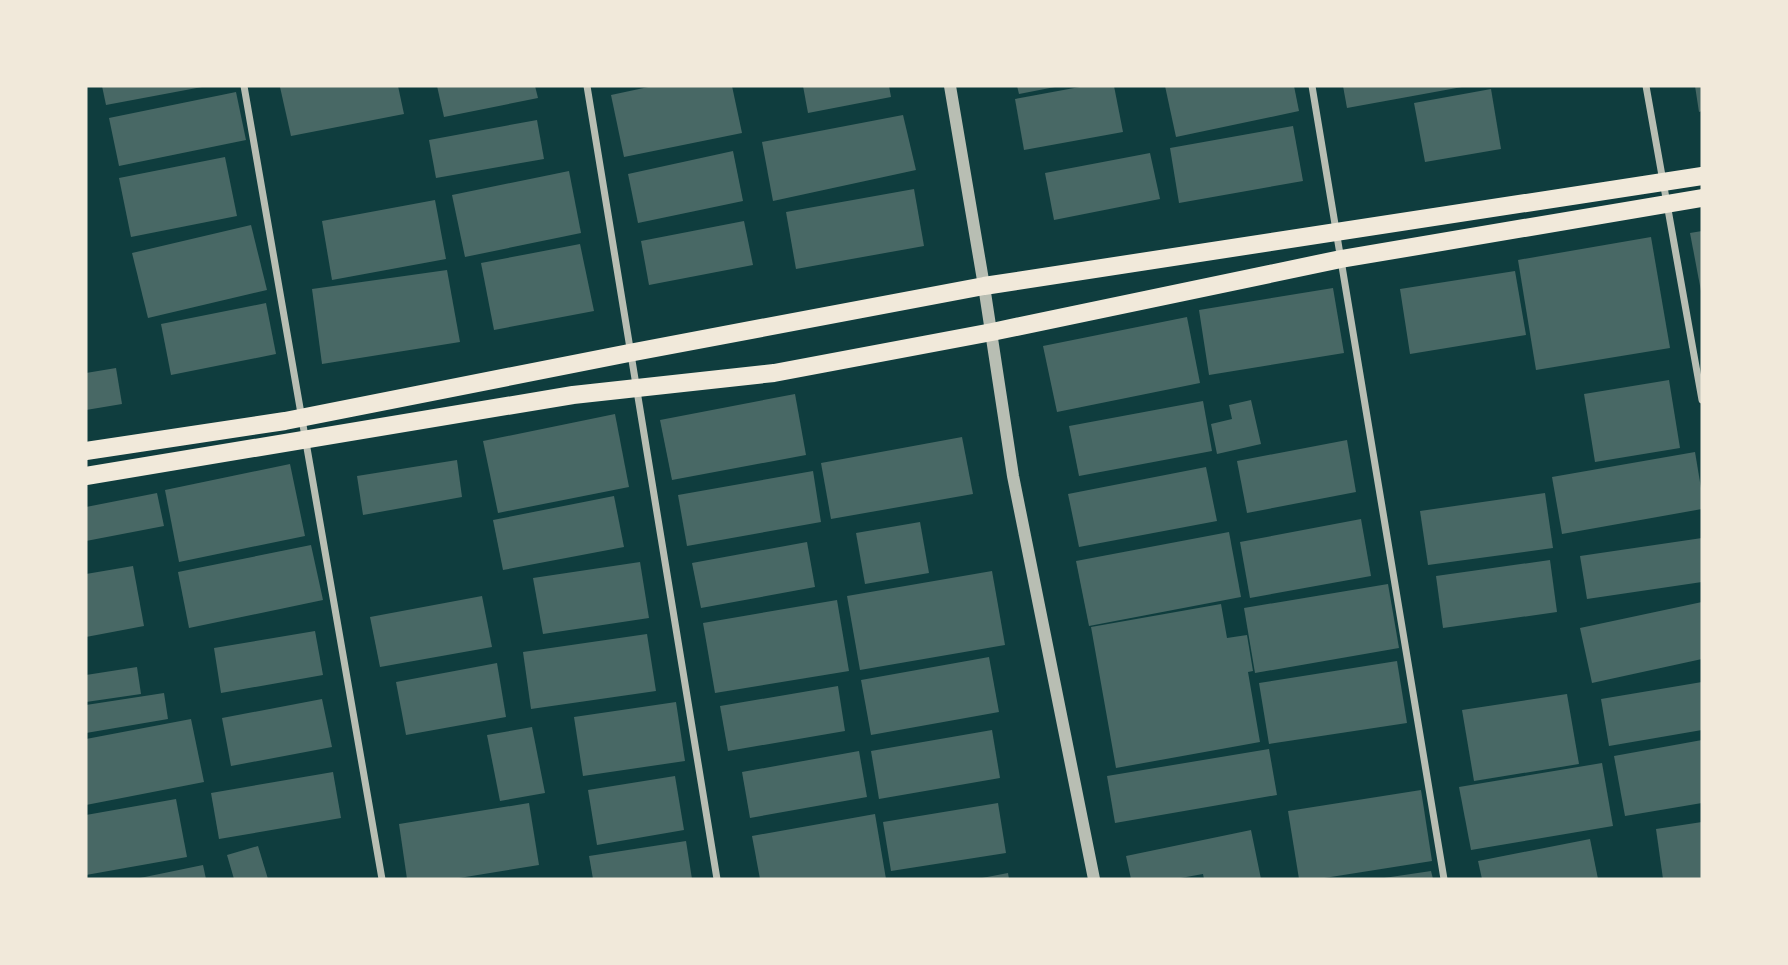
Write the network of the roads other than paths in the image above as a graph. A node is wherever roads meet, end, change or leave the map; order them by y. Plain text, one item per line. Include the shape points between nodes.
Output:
1 (244, 86) edge
2 (587, 86) edge
3 (950, 86) edge
4 (1312, 86) edge
5 (1646, 86) edge
6 (1702, 176) edge
7 (1662, 184) junction
8 (1702, 198) edge
9 (1667, 204) junction
10 (1337, 233) junction
11 (1341, 259) junction
12 (984, 286) junction
13 (992, 332) junction
14 (629, 353) junction
15 (636, 388) junction
16 (1702, 400) edge
17 (301, 418) junction
18 (305, 440) junction
19 (86, 451) edge
20 (86, 476) edge
21 (382, 879) edge
22 (717, 879) edge
23 (1094, 879) edge
24 (1444, 879) edge

1 - 17 street
2 - 14 street
3 - 12 street
4 - 10 street
5 - 7 street
6 - 7 main road
7 - 9 street
7 - 10 main road
8 - 9 main road
9 - 11 main road
9 - 16 street
10 - 11 street
10 - 12 main road
11 - 13 main road
11 - 24 street
12 - 13 street
12 - 14 main road
13 - 15 main road via 774,373
13 - 23 street via 1013,476
14 - 15 street
14 - 17 main road
15 - 18 main road
15 - 22 street
17 - 18 street
17 - 19 main road
18 - 20 main road
18 - 21 street

